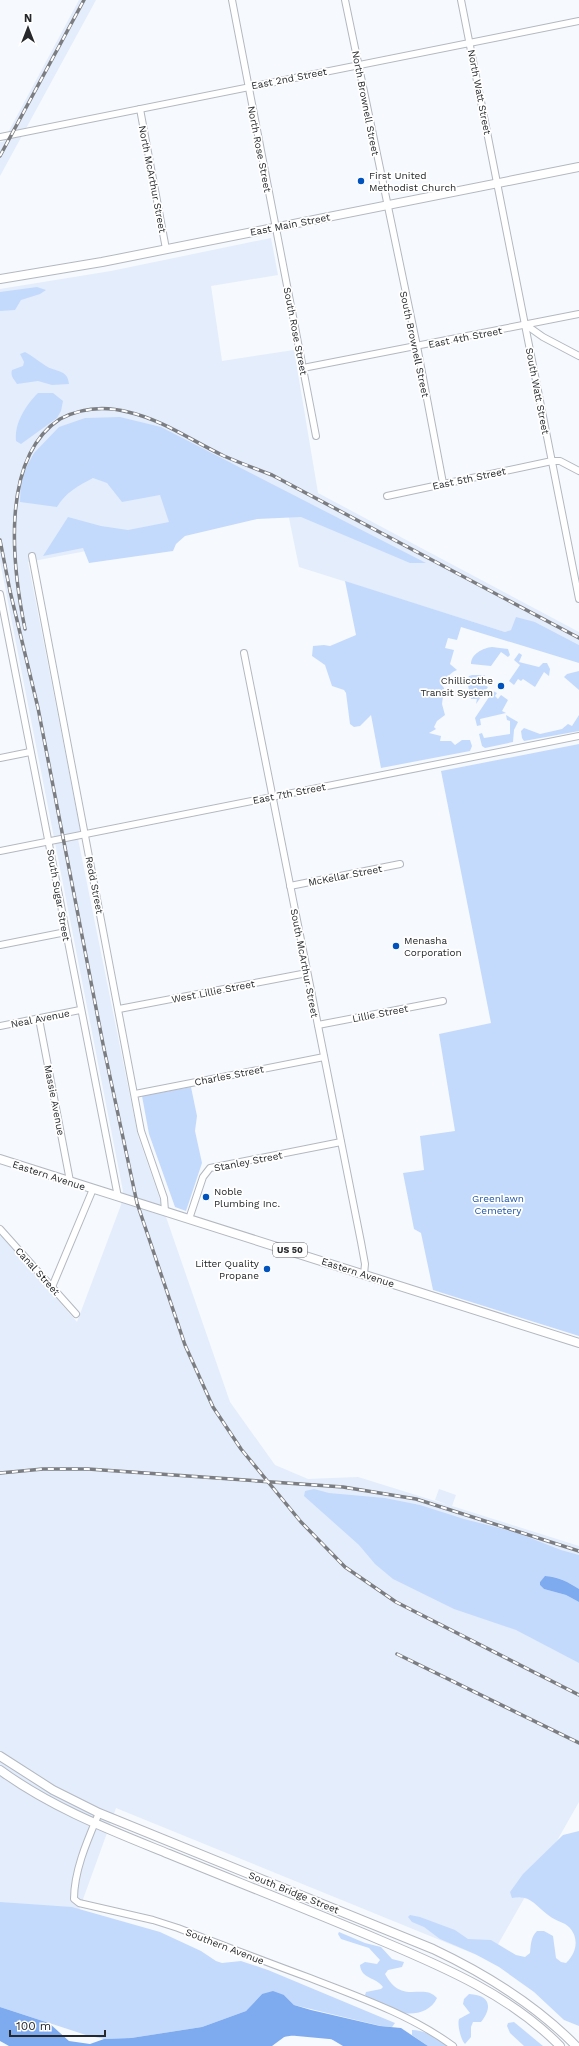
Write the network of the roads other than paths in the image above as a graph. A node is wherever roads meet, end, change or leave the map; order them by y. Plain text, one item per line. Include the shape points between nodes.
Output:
1 (232, 0) edge
2 (345, 0) edge
3 (461, 0) edge
4 (579, 21) edge
5 (470, 42) junction
6 (358, 64) junction
7 (248, 86) junction
8 (140, 109) junction
9 (0, 137) edge
10 (579, 167) edge
11 (498, 183) junction
12 (387, 205) junction
13 (276, 227) junction
14 (166, 249) junction
15 (0, 279) edge
16 (579, 314) edge
17 (526, 325) junction
18 (416, 346) junction
19 (579, 356) edge
20 (303, 368) junction
21 (316, 436) dead end
22 (552, 461) junction
23 (579, 471) edge
24 (443, 483) junction
25 (387, 496) dead end
26 (32, 556) dead end
27 (577, 579) edge
28 (0, 594) edge
29 (579, 599) edge
30 (244, 653) dead end
31 (579, 736) edge
32 (30, 752) junction
33 (0, 758) edge
34 (272, 797) junction
35 (85, 833) junction
36 (49, 841) junction
37 (0, 851) edge
38 (400, 864) dead end
39 (290, 886) junction
40 (66, 932) junction
41 (0, 945) edge
42 (307, 973) junction
43 (443, 1000) dead end
44 (119, 1009) junction
45 (80, 1010) junction
46 (39, 1019) junction
47 (318, 1025) junction
48 (0, 1026) edge
49 (324, 1057) junction
50 (135, 1094) junction
51 (341, 1142) junction
52 (0, 1159) edge
53 (70, 1181) junction
54 (93, 1189) junction
55 (118, 1197) junction
56 (165, 1211) junction
57 (190, 1219) junction
58 (0, 1229) edge
59 (364, 1274) junction
60 (52, 1287) junction
61 (76, 1314) dead end
62 (579, 1343) edge
63 (0, 1756) edge
64 (0, 1770) edge
65 (99, 1812) junction
66 (94, 1824) junction
67 (453, 2046) edge
68 (560, 2046) edge
69 (576, 2046) edge

1 - 7 street, North Rose Street
2 - 6 street, North Brownell Street
3 - 5 street, North Watt Street
4 - 5 street, East 2nd Street
5 - 6 street, East 2nd Street
5 - 11 street, North Watt Street
6 - 7 street, East 2nd Street
6 - 12 street, North Brownell Street
7 - 8 street, East 2nd Street
7 - 13 street, North Rose Street
8 - 9 street, East 2nd Street
8 - 14 street, North McArthur Street
10 - 11 main road, East Main Street
11 - 12 main road, East Main Street
11 - 17 street, South Watt Street
12 - 13 main road, East Main Street
12 - 18 street, South Brownell Street
13 - 14 main road, East Main Street
13 - 20 street, South Rose Street
14 - 15 main road, East Main Street
16 - 17 street, East 4th Street
17 - 18 street, East 4th Street
17 - 19 street
17 - 22 street, South Watt Street
18 - 20 street, East 4th Street
18 - 24 street, South Brownell Street
20 - 21 street, South Rose Street
22 - 23 street via 560,461
22 - 24 street, East 5th Street
22 - 27 street, South Watt Street
24 - 25 street, East 5th Street
26 - 35 street, Redd Street
27 - 29 street, South Watt Street
28 - 32 street, South Sugar Street
30 - 34 street, South McArthur Street
31 - 34 street, East 7th Street
32 - 33 street
32 - 36 street, South Sugar Street
34 - 35 street, East 7th Street
34 - 39 street, South McArthur Street
35 - 36 street, East 7th Street
35 - 44 street, Redd Street
36 - 37 street, East 7th Street
36 - 40 street, South Sugar Street
38 - 39 street, McKellar Street
39 - 42 street, South McArthur Street
40 - 41 street
40 - 45 street, South Sugar Street
42 - 44 street, West Lillie Street
42 - 47 street, South McArthur Street
43 - 47 street, Lillie Street
44 - 50 street, Redd Street
45 - 46 street, Neal Avenue
45 - 55 street, South Sugar Street
46 - 48 street, Neal Avenue
46 - 53 street, Massie Avenue
47 - 49 street, South McArthur Street
49 - 50 street, Charles Street
49 - 51 street, South McArthur Street
50 - 56 street, Redd Street via 145,1144 164,1198
51 - 57 street, Stanley Street via 210,1168 203,1177
51 - 59 street, South McArthur Street via 365,1264
52 - 53 main road, Eastern Avenue / US 50
53 - 54 main road, Eastern Avenue / US 50
54 - 55 main road, Eastern Avenue / US 50
54 - 60 street
55 - 56 main road, Eastern Avenue / US 50
56 - 57 main road, Eastern Avenue / US 50
57 - 59 main road, Eastern Avenue / US 50
58 - 60 street, Canal Street
59 - 62 main road, Eastern Avenue / US 50
60 - 61 street, Canal Street
63 - 65 main road, South Bridge Street via 53,1790
64 - 66 main road, South Bridge Street via 34,1793
65 - 66 street, Southern Avenue
65 - 69 main road, South Bridge Street via 466,1964 502,1985 532,2007
66 - 67 street, Southern Avenue via 74,1890 74,1899 79,1903 172,1926 343,1991 391,2011
66 - 68 main road, South Bridge Street via 454,1972 512,2006

